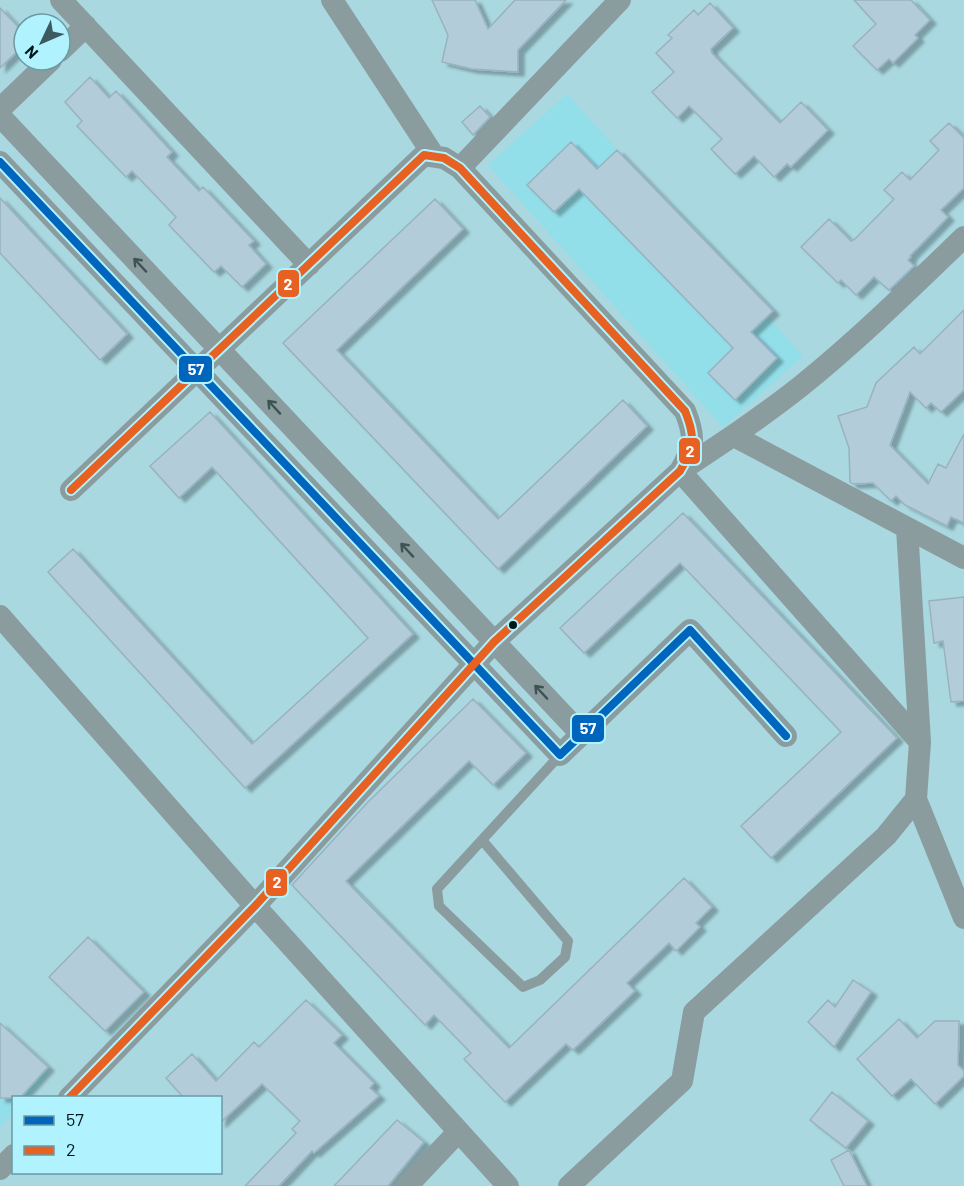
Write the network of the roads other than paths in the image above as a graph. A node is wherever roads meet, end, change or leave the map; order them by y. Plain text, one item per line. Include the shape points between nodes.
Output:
1 (61, 0) edge
2 (332, 0) edge
3 (620, 0) edge
4 (86, 26) junction
5 (72, 39) edge
6 (39, 72) edge
7 (0, 109) edge
8 (0, 116) edge
9 (434, 156) junction
10 (0, 162) edge
11 (460, 168) junction
12 (964, 237) edge
13 (309, 265) junction
14 (220, 350) junction
15 (198, 372) junction
16 (734, 436) junction
17 (680, 471) junction
18 (71, 490) dead end
19 (908, 528) junction
20 (964, 558) edge
21 (0, 616) edge
22 (494, 642) junction
23 (473, 663) junction
24 (581, 734) junction
25 (786, 736) dead end
26 (920, 742) junction
27 (560, 755) junction
28 (916, 799) junction
29 (482, 840) junction
30 (255, 906) junction
31 (964, 918) edge
32 (71, 1096) edge
33 (458, 1132) junction
34 (12, 1157) edge
35 (0, 1169) edge
36 (407, 1186) edge
37 (508, 1186) edge
38 (569, 1186) edge

1 - 4 street
2 - 9 street
3 - 11 street
4 - 5 street
4 - 13 street
6 - 7 street
14 -> 8 street
9 - 11 street
9 - 13 street via 424,155
10 - 15 street
11 - 17 street via 685,411 691,427 692,451
12 - 16 street via 896,303 801,385
13 - 14 street
14 - 15 street
22 -> 14 street
15 - 18 street
15 - 23 street
16 - 17 street
16 - 19 street
17 - 22 street
17 - 26 street
19 - 20 street
19 - 26 street
21 - 30 street
22 - 23 street
24 -> 22 street
23 - 27 street
23 - 30 street
24 - 25 street via 690,630
24 - 27 street
26 - 28 street
27 - 29 lane
28 - 31 street
28 - 38 street via 886,836 694,1012 682,1081
29 - 29 lane via 437,889 439,906 523,987 540,980 565,957 568,941
30 - 32 street
30 - 33 street
33 - 36 street
33 - 37 street
34 - 35 street

